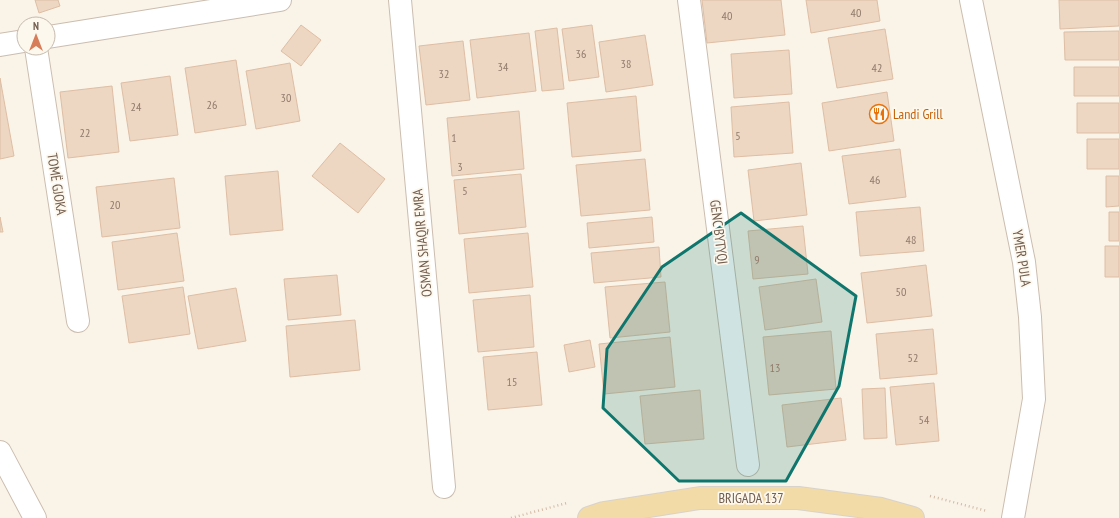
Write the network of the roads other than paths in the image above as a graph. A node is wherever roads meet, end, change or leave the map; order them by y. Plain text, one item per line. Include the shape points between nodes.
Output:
1 (280, 0) edge
2 (400, 0) edge
3 (689, 0) edge
4 (971, 0) edge
5 (56, 36) edge
6 (16, 42) edge
7 (0, 45) edge
8 (37, 56) edge
9 (78, 321) dead end
10 (0, 452) edge
11 (748, 465) dead end
12 (444, 487) dead end
13 (35, 518) edge
14 (589, 518) edge
15 (913, 518) edge
16 (1013, 518) edge

1 - 5 street
2 - 12 street, OSMAN SHAQIR EMRA
3 - 11 street, GENC BYTYQI
4 - 16 street, YMER PULA via 1024,262 1030,317 1034,399
6 - 7 street
8 - 9 street, TOMË GJOKA
10 - 13 street
14 - 15 main road, BRIGADA 137 via 700,498 798,498 881,509

